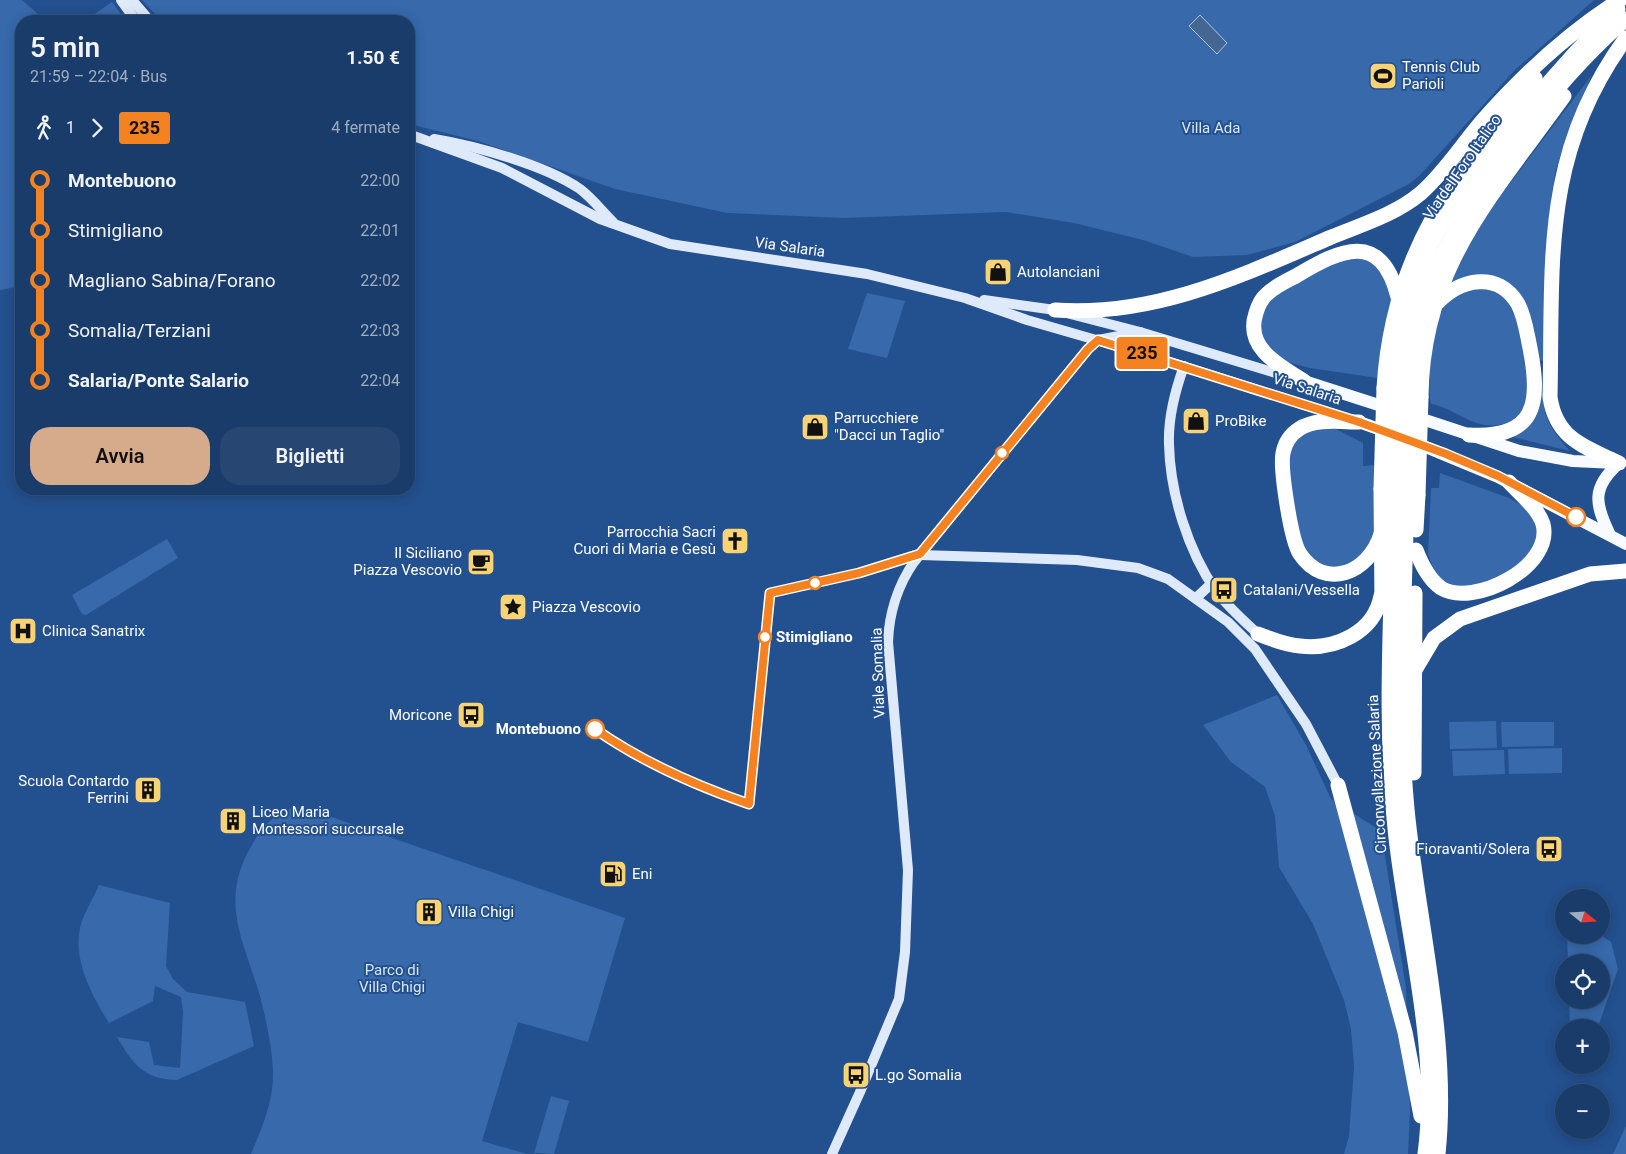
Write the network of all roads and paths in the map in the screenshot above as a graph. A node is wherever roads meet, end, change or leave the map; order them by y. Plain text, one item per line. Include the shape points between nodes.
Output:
1 (121, 0) edge
2 (132, 0) edge
3 (1620, 0) edge
4 (1626, 2) edge
5 (132, 15) edge
6 (145, 15) edge
7 (1626, 19) edge
8 (1572, 35) junction
9 (1626, 38) edge
10 (1604, 40) junction
11 (415, 136) edge
12 (415, 137) edge
13 (613, 222) junction
14 (1398, 297) junction
15 (965, 298) junction
16 (1434, 306) junction
17 (1055, 310) junction
18 (1140, 332) junction
19 (1098, 340) junction
20 (1184, 366) junction
21 (1304, 381) junction
22 (1403, 392) junction
23 (1359, 422) junction
24 (1469, 435) junction
25 (1622, 463) edge
26 (1509, 482) junction
27 (1400, 492) junction
28 (1380, 534) junction
29 (1610, 535) junction
30 (1626, 544) edge
31 (1416, 550) junction
32 (920, 554) junction
33 (1626, 571) edge
34 (1211, 584) junction
35 (1382, 592) junction
36 (1196, 598) junction
37 (1258, 634) joint
38 (1414, 674) junction
39 (1389, 695) junction
40 (1338, 785) joint
41 (1406, 806) junction
42 (1430, 1153) edge
43 (832, 1154) edge

1 - 5 main road
2 - 6 main road
3 - 8 highway
4 - 22 highway, Via del Foro Italico via 1576,50 1527,106 1441,228 1423,263 1408,308 1399,354
7 - 10 highway, Via del Foro Italico
8 - 14 highway via 1508,111 1442,200 1416,248
8 - 17 highway via 1495,107 1428,186 1398,208 1279,260 1182,297 1124,308
9 - 25 highway via 1585,104 1561,181 1555,228 1550,397 1557,421 1569,436 1581,445
10 - 16 highway via 1471,225 1447,269
10 - 22 highway, Via del Foro Italico via 1545,104 1465,211 1447,241 1432,273 1418,317
11 - 13 main road, Via Salaria via 494,153 562,180 584,192
12 - 13 main road, Via Salaria via 502,168 600,220
13 - 15 main road, Via Salaria via 670,244 867,274
14 - 21 highway via 1384,264 1368,254 1352,250 1330,257 1266,294 1254,317 1256,341 1271,360
14 - 22 highway via 1387,346
15 - 17 main road, Via Salaria
15 - 19 main road, Via Salaria
16 - 22 highway via 1422,361
16 - 24 highway via 1458,286 1480,281 1508,293 1518,304 1522,315 1536,375 1532,405 1521,423 1506,432
17 - 18 main road, Via Salaria
18 - 19 main road
18 - 21 main road, Via Salaria
19 - 20 main road, Via Salaria
19 - 32 main road, Viale Somalia
20 - 23 main road, Via Salaria
20 - 34 main road via 1170,424 1170,463 1184,523
21 - 24 main road, Via Salaria
22 - 27 highway, Circonvallazione Salaria, bridge
22 - 27 highway, bridge
23 - 26 main road, Via Salaria via 1466,462
23 - 28 highway via 1308,424 1286,443 1282,465 1294,544 1312,565 1323,571 1340,573 1355,569 1370,557
24 - 25 main road, Via Salaria via 1537,455 1573,461
25 - 29 main road via 1602,481 1597,498 1598,511
26 - 29 main road, Via Salaria
26 - 31 highway via 1532,507 1543,526 1540,547 1525,568 1479,591 1457,594 1444,590 1433,581
27 - 28 highway
27 - 31 highway
27 - 39 highway, Circonvallazione Salaria
27 - 41 highway, Circonvallazione Salaria
28 - 35 highway
29 - 30 main road, Via Salaria
31 - 38 highway
32 - 36 main road via 1064,558 1132,566 1161,576
32 - 43 main road, Viale Somalia via 900,586 888,636 908,870 906,940 898,999
33 - 38 highway via 1590,574 1457,621 1434,638
34 - 36 main road
34 - 37 main road via 1229,607
35 - 37 highway via 1372,620 1364,629 1346,639 1322,646 1301,647
35 - 39 highway via 1383,650
36 - 40 main road via 1237,630 1262,659 1306,724
38 - 41 highway via 1414,772
39 - 42 highway, Circonvallazione Salaria via 1396,838 1419,987 1426,1053
40 - 42 highway via 1405,1032
41 - 42 highway, Circonvallazione Salaria via 1438,1040 1441,1101

